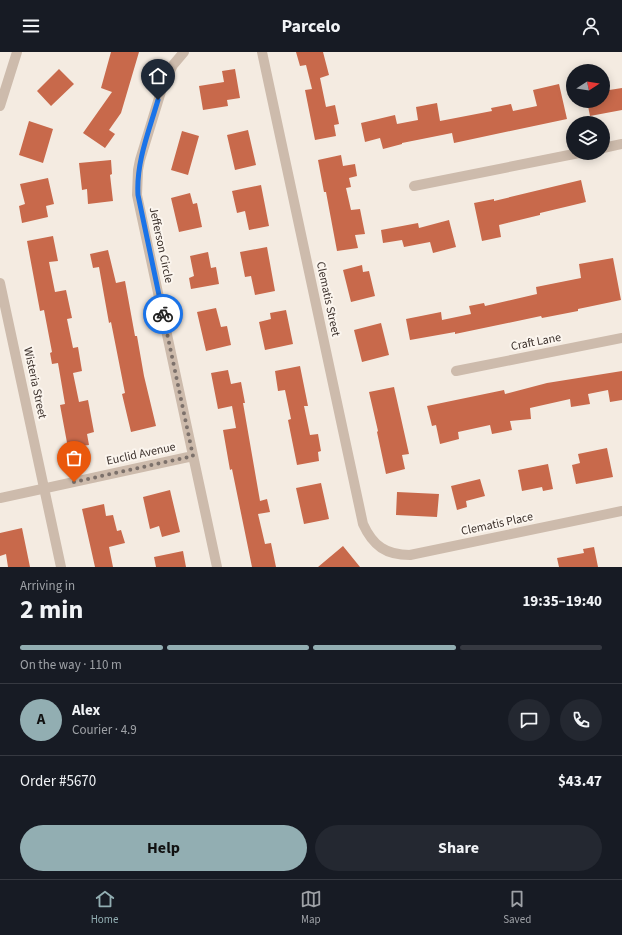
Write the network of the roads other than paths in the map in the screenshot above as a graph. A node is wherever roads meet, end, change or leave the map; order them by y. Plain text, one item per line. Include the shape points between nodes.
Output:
1 (17, 52) edge
2 (184, 52) edge
3 (262, 52) edge
4 (0, 106) edge
5 (622, 144) edge
6 (610, 147) edge
7 (566, 156) edge
8 (414, 186) dead end
9 (0, 283) edge
10 (622, 338) edge
11 (456, 371) dead end
12 (193, 456) junction
13 (44, 488) junction
14 (0, 498) edge
15 (622, 511) edge
16 (379, 546) joint
17 (61, 567) edge
18 (217, 567) edge

1 - 4 street
2 - 12 street, Jefferson Circle via 173,65 163,85 140,160 137,186
3 - 16 street, Clematis Street via 363,524
5 - 6 street
7 - 8 street
9 - 13 street, Wisteria Street
10 - 11 street, Craft Lane
12 - 13 street, Euclid Avenue
12 - 18 street, Jefferson Circle
13 - 14 street, Euclid Avenue
13 - 17 street, Wisteria Street
15 - 16 street, Clematis Place via 410,555 388,552

